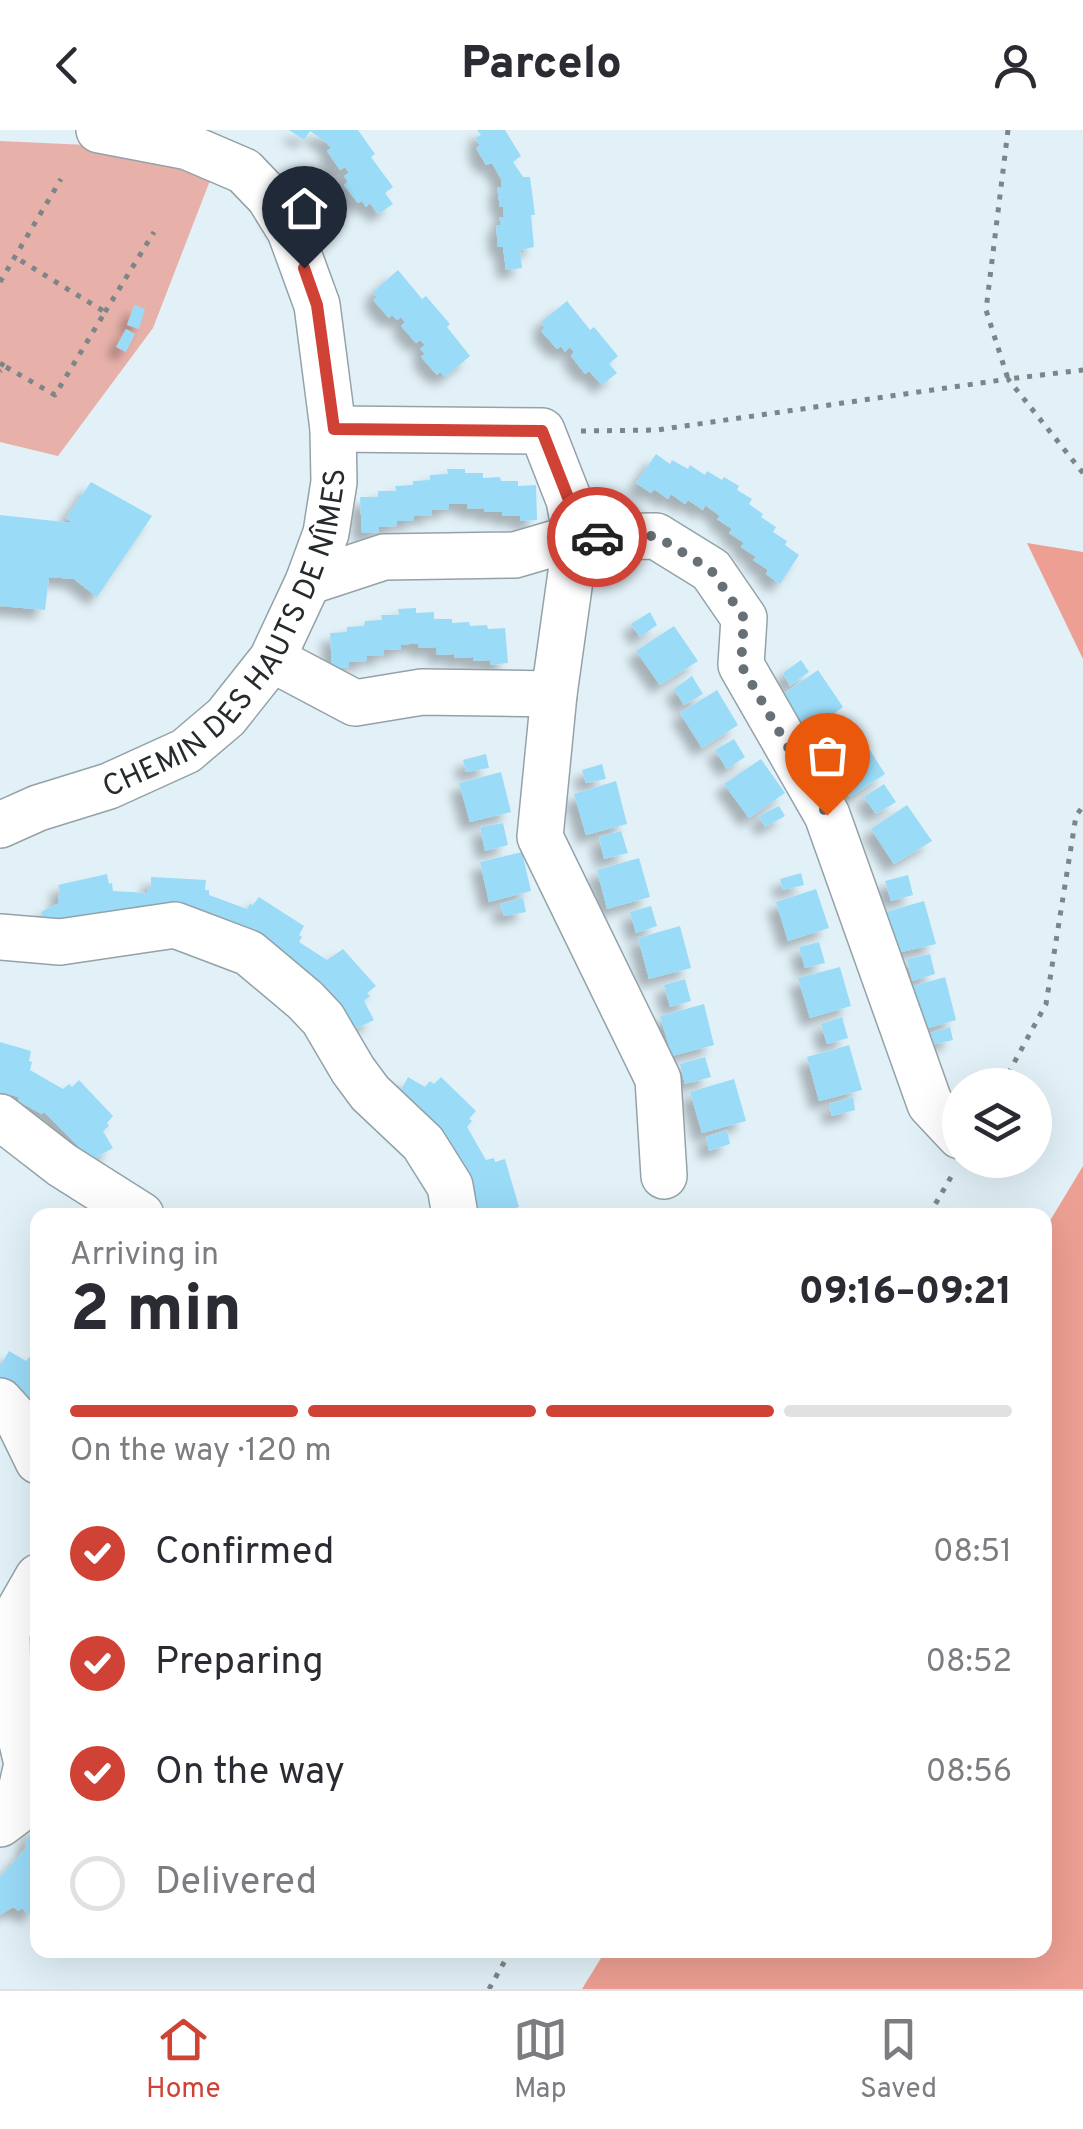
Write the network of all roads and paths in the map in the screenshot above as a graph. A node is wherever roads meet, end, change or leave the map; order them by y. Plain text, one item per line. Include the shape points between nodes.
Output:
1 (99, 130) edge
2 (1008, 130) edge
3 (191, 138) edge
4 (61, 179) dead end
5 (154, 232) dead end
6 (15, 256) junction
7 (0, 282) edge
8 (105, 312) junction
9 (2, 367) edge
10 (1083, 370) edge
11 (1008, 378) junction
12 (334, 429) junction
13 (542, 431) junction
14 (1083, 473) edge
15 (576, 537) junction
16 (308, 582) junction
17 (272, 659) junction
18 (554, 694) junction
19 (1083, 806) edge
20 (0, 826) edge
21 (0, 936) edge
22 (1011, 1068) edge
23 (942, 1117) edge
24 (0, 1118) edge
25 (664, 1176) dead end
26 (950, 1178) edge
27 (130, 1208) edge
28 (454, 1208) edge
29 (933, 1208) edge
30 (0, 1401) edge
31 (30, 1445) edge
32 (30, 1591) edge
33 (0, 1824) edge
34 (506, 1958) edge
35 (489, 1989) edge

1 - 3 street, CHEMIN DES HAUTS DE NÎMES
2 - 11 path via 986,310
3 - 12 street, CHEMIN DES HAUTS DE NÎMES via 244,172 290,230 317,305
4 - 6 path
5 - 8 path
6 - 7 path
6 - 8 path
8 - 9 path via 55,394
10 - 11 path
11 - 13 path via 657,430
11 - 14 path
12 - 13 street
12 - 16 street, CHEMIN DES HAUTS DE NÎMES via 326,533
13 - 15 street
15 - 16 street via 516,555 384,557
15 - 18 street
15 - 23 street via 656,536 711,570 744,618 741,665 827,815 930,1104
16 - 17 street, CHEMIN DES HAUTS DE NÎMES
17 - 18 street via 355,703 422,692
17 - 20 street, CHEMIN DES HAUTS DE NÎMES via 226,717 186,751
18 - 25 street via 540,837 658,1078
19 - 22 path via 1076,816 1046,1004
21 - 28 street via 60,942 175,924 249,953 323,1018 370,1092 423,1143 450,1186
24 - 27 street
26 - 29 path
30 - 31 street
32 - 33 street via 7,1630 8,1682 26,1764 16,1812
34 - 35 path

